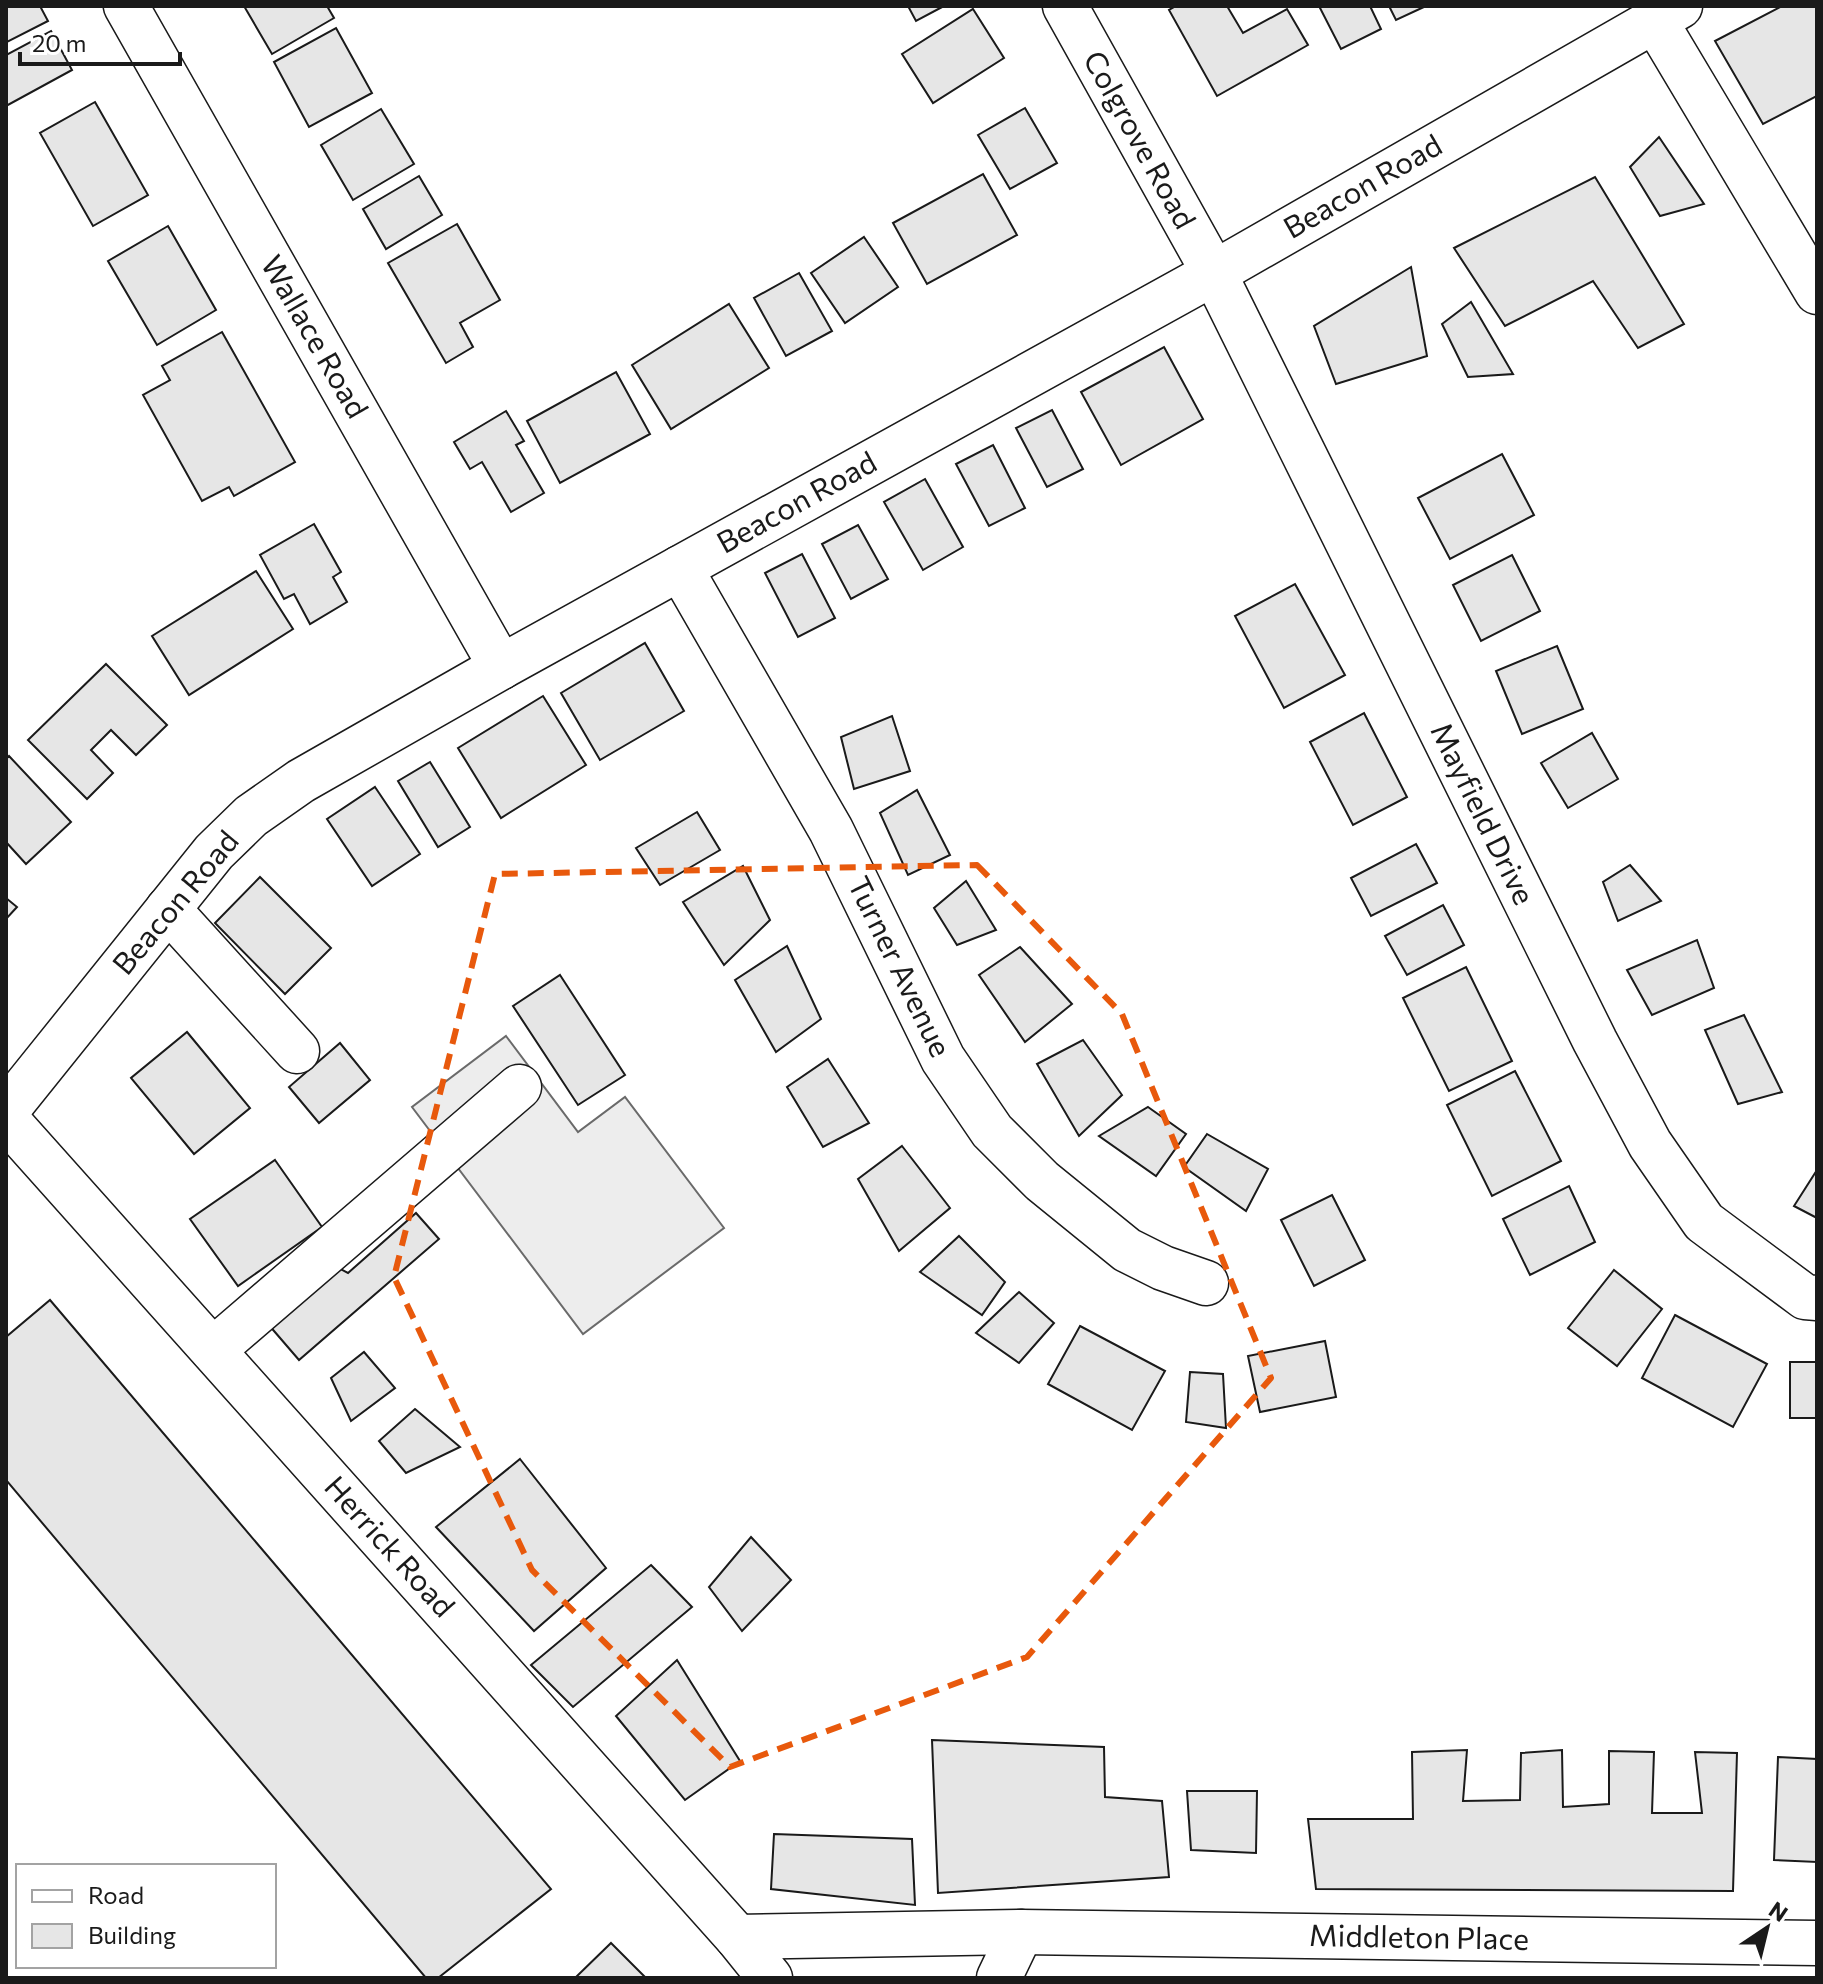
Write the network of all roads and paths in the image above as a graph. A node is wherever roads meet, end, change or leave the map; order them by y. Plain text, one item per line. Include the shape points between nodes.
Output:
1 (126, 6) edge
2 (1065, 6) edge
3 (1667, 12) edge
4 (1214, 273) junction
5 (1816, 287) edge
6 (680, 568) junction
7 (501, 667) junction
8 (168, 909) junction
9 (297, 1051) dead end
10 (519, 1087) dead end
11 (6, 1111) edge
12 (6, 1119) edge
13 (1206, 1283) dead end
14 (1817, 1298) edge
15 (213, 1350) junction
16 (1021, 1932) junction
17 (737, 1937) junction
18 (1817, 1943) edge
19 (770, 1978) edge
20 (999, 1978) edge

1 - 7 street, Wallace Road
2 - 4 street, Colgrove Road
3 - 4 street, Beacon Road
3 - 5 street
4 - 6 street, Beacon Road
4 - 14 street, Mayfield Drive via 1650,1144 1704,1222 1805,1297
6 - 7 street, Beacon Road
6 - 13 street, Turner Avenue via 831,830 943,1059 992,1131 1042,1181 1127,1250
7 - 8 street, Beacon Road via 301,781 251,816
8 - 9 street
8 - 11 street, Beacon Road
10 - 15 street
12 - 15 street, Herrick Road
15 - 17 street, Herrick Road
16 - 17 street, Middleton Place
16 - 18 street, Middleton Place
16 - 20 street
17 - 19 street, Herrick Road

